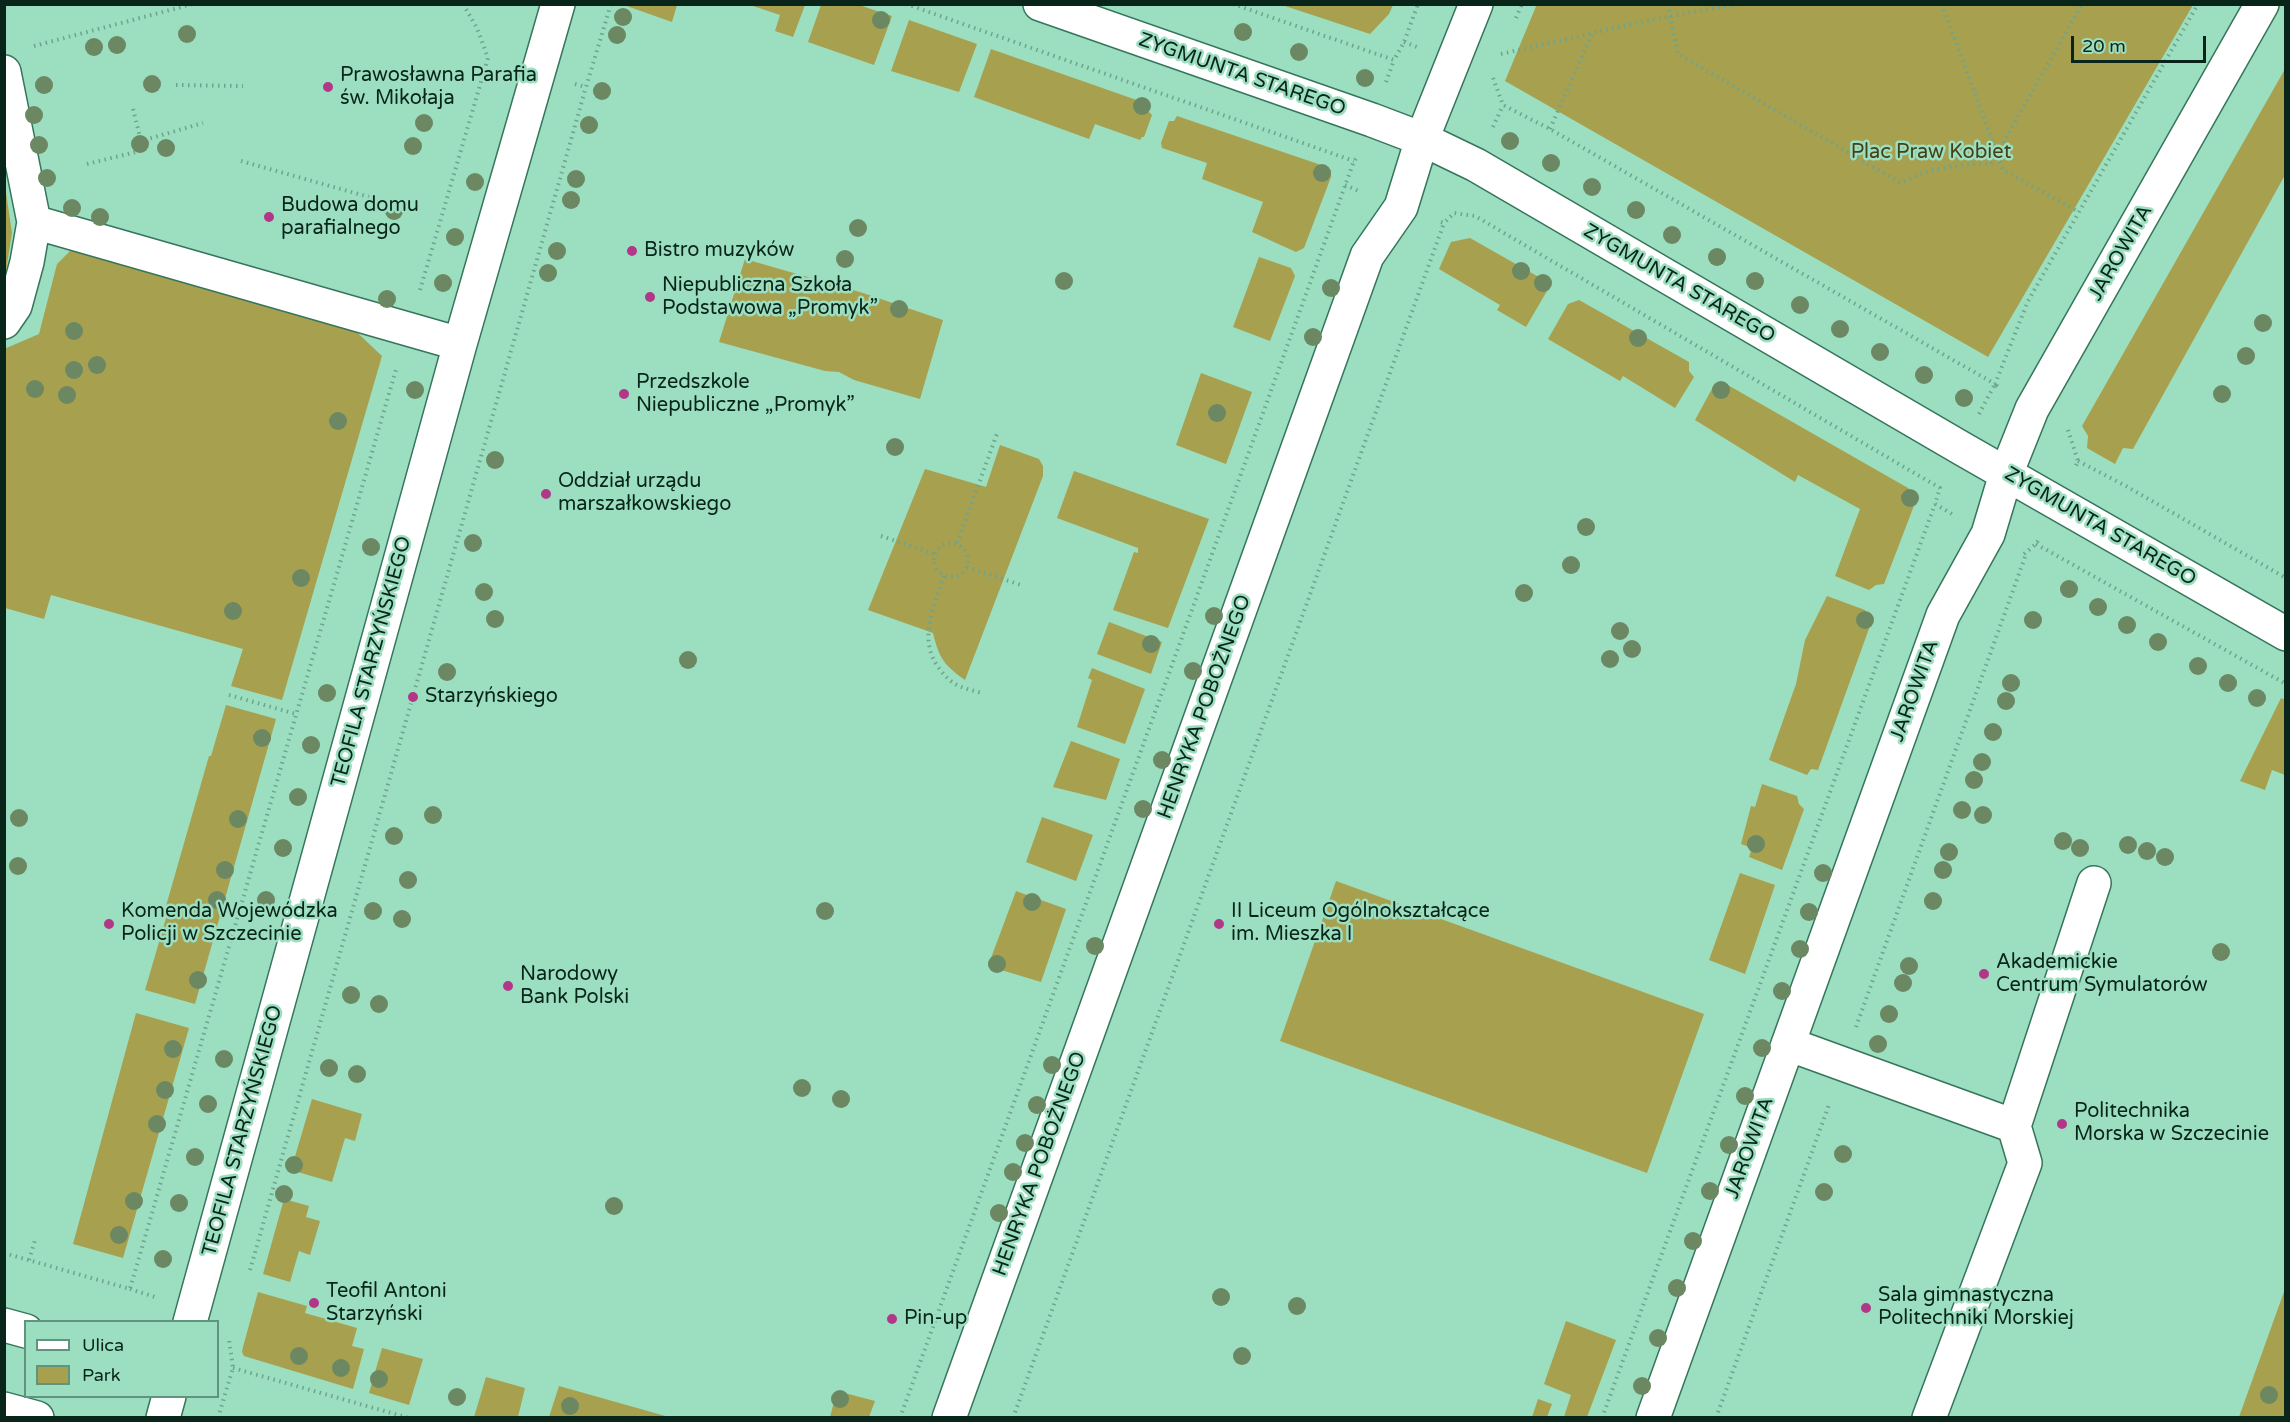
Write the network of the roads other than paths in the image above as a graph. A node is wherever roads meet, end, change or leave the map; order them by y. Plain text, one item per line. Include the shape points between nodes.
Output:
1 (558, 4) edge
2 (1040, 4) edge
3 (1476, 4) edge
4 (2262, 4) edge
5 (4, 72) edge
6 (1422, 139) junction
7 (34, 222) junction
8 (4, 322) edge
9 (460, 344) junction
10 (2006, 474) junction
11 (2286, 634) edge
12 (2094, 883) dead end
13 (1788, 1044) junction
14 (2014, 1126) junction
15 (191, 1320) edge
16 (168, 1398) edge
17 (4, 1408) edge
18 (37, 1418) edge
19 (163, 1418) edge
20 (949, 1418) edge
21 (1653, 1418) edge
22 (1929, 1418) edge

1 - 9 street, TEOFILA STARZYŃSKIEGO
2 - 6 street, ZYGMUNTA STAREGO
3 - 6 street, HENRYKA POBOŻNEGO
4 - 10 street, JAROWITA via 2032,409
5 - 7 street
6 - 10 street, ZYGMUNTA STAREGO via 1476,165
6 - 20 street, HENRYKA POBOŻNEGO via 1401,207 1367,256
7 - 8 street via 15,306
7 - 9 street
9 - 15 street, TEOFILA STARZYŃSKIEGO
10 - 11 street, ZYGMUNTA STAREGO
10 - 13 street, JAROWITA via 1988,534 1943,615
12 - 14 street
13 - 14 street
13 - 21 street, JAROWITA
14 - 22 street via 2025,1163
16 - 19 street
17 - 18 street

